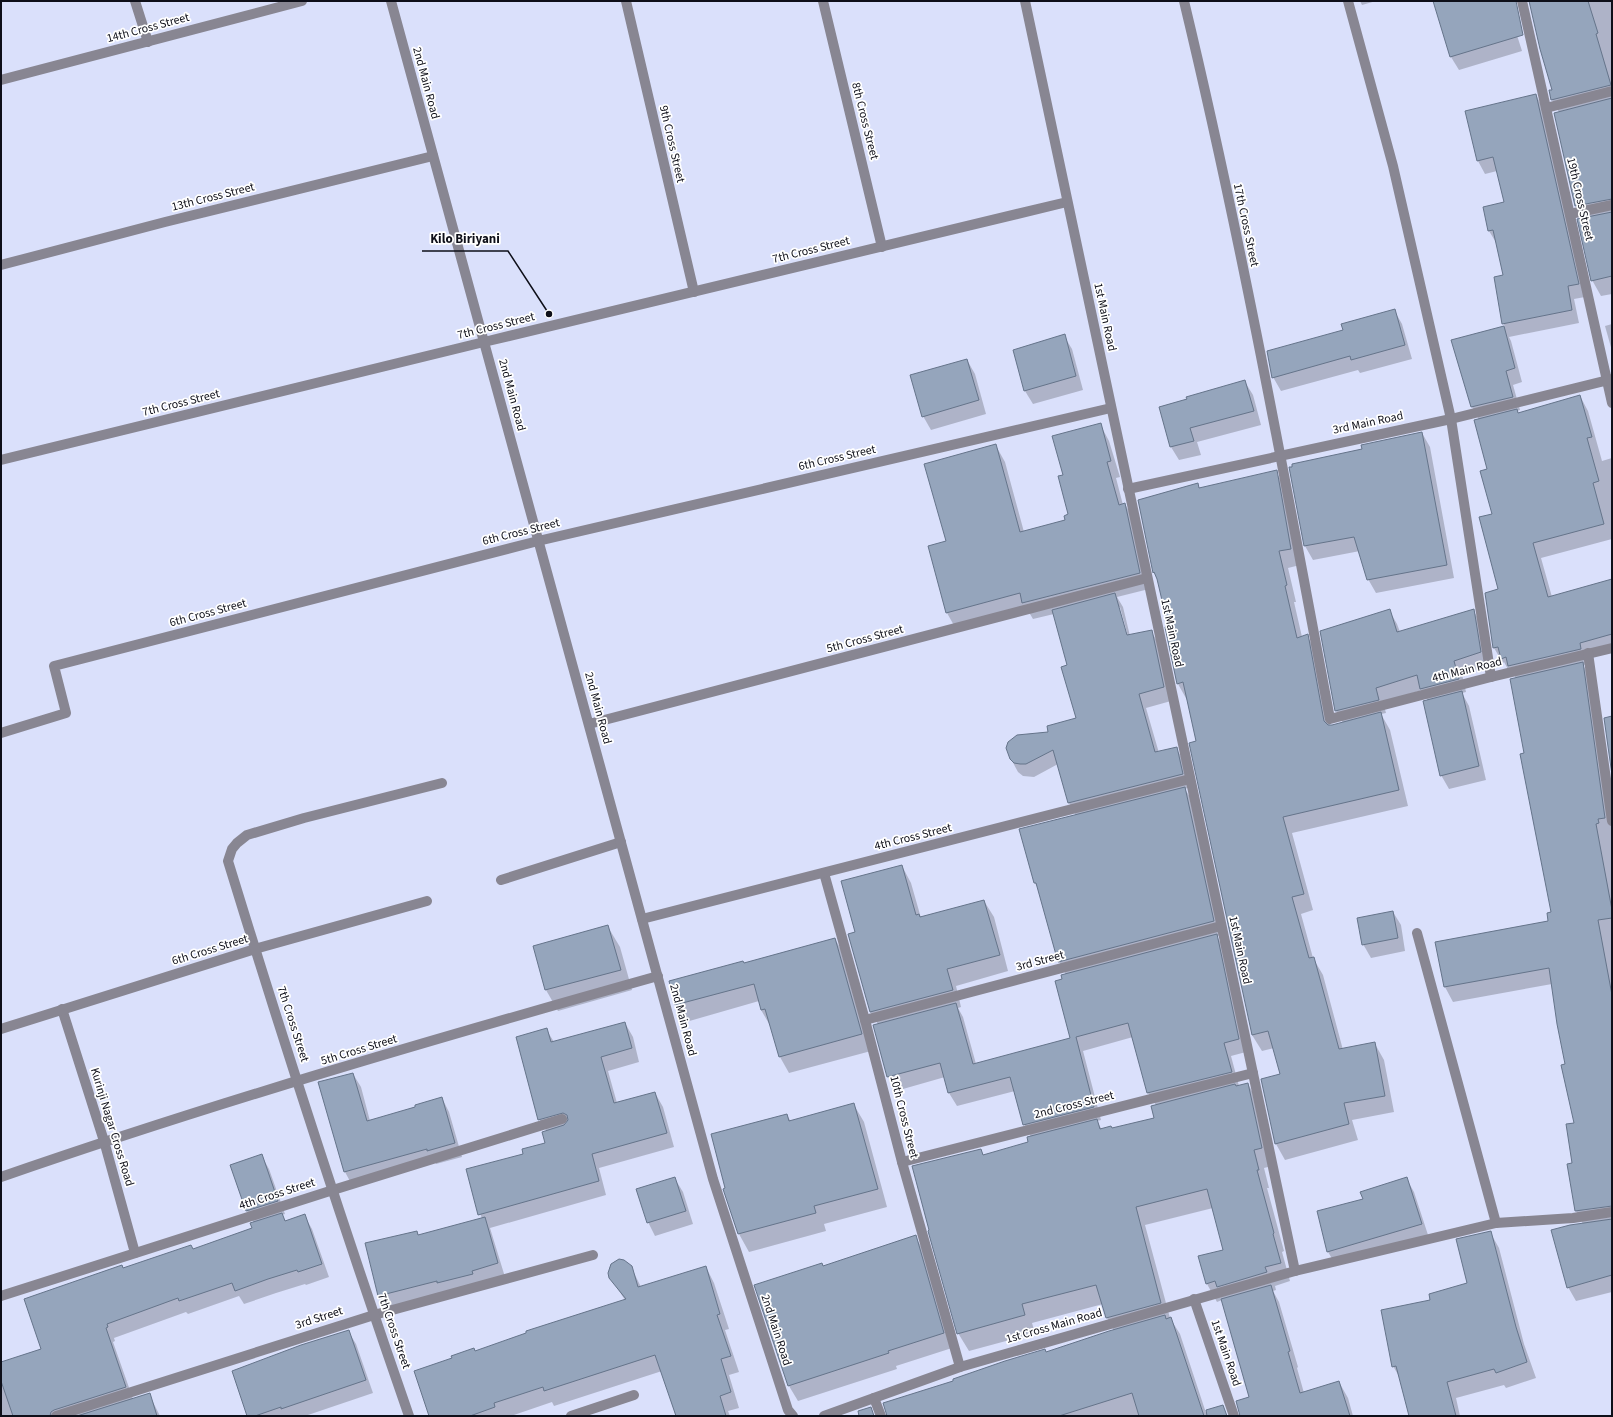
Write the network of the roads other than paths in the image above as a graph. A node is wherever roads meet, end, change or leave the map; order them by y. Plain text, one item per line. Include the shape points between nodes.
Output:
1 (135, 1) edge
2 (302, 1) edge
3 (391, 1) edge
4 (626, 1) edge
5 (822, 1) edge
6 (1025, 1) edge
7 (1184, 1) edge
8 (1348, 1) edge
9 (1522, 1) edge
10 (148, 42) junction
11 (1, 80) edge
12 (1612, 91) edge
13 (1546, 108) junction
14 (433, 156) junction
15 (1068, 202) junction
16 (1612, 205) edge
17 (1570, 214) junction
18 (882, 247) junction
19 (1, 265) edge
20 (694, 292) junction
21 (484, 342) junction
22 (1610, 380) edge
23 (1612, 403) edge
24 (1111, 408) junction
25 (1451, 418) junction
26 (1281, 455) junction
27 (1, 460) edge
28 (1128, 489) junction
29 (538, 541) junction
30 (1147, 578) junction
31 (1612, 648) edge
32 (1588, 652) junction
33 (1491, 677) junction
34 (1330, 719) joint
35 (589, 724) junction
36 (1, 733) edge
37 (1190, 779) junction
38 (442, 784) dead end
39 (1612, 821) edge
40 (621, 842) junction
41 (824, 873) junction
42 (501, 880) dead end
43 (427, 901) dead end
44 (642, 919) junction
45 (1222, 926) junction
46 (1417, 933) dead end
47 (255, 949) junction
48 (658, 976) junction
49 (62, 1009) junction
50 (865, 1020) junction
51 (1, 1029) edge
52 (1253, 1073) junction
53 (298, 1082) junction
54 (562, 1120) dead end
55 (104, 1141) junction
56 (902, 1162) junction
57 (1, 1177) edge
58 (333, 1190) junction
59 (1612, 1212) edge
60 (1496, 1223) junction
61 (135, 1253) junction
62 (593, 1255) dead end
63 (1295, 1271) junction
64 (1, 1296) edge
65 (1194, 1299) junction
66 (374, 1315) junction
67 (960, 1367) junction
68 (634, 1395) dead end
69 (874, 1398) junction
70 (56, 1416) edge
71 (410, 1416) edge
72 (571, 1416) edge
73 (793, 1416) edge
74 (824, 1416) edge
75 (881, 1416) edge
76 (1234, 1416) edge

1 - 10 street
2 - 10 street, 14th Cross Street
3 - 14 street, 2nd Main Road
4 - 20 street, 9th Cross Street
5 - 18 street, 8th Cross Street
6 - 15 street, 1st Main Road
7 - 26 street, 17th Cross Street
8 - 25 street via 1393,166
9 - 13 street, 19th Cross Street
10 - 11 street, 14th Cross Street
12 - 13 street
13 - 17 street, 19th Cross Street
14 - 19 street, 13th Cross Street
14 - 21 street, 2nd Main Road
15 - 18 street, 7th Cross Street
15 - 24 street, 1st Main Road
16 - 17 street
17 - 22 street, 19th Cross Street
18 - 20 street, 7th Cross Street
20 - 21 street, 7th Cross Street
21 - 27 street, 7th Cross Street
21 - 29 street, 2nd Main Road
22 - 23 street, 19th Cross Street
22 - 25 street, 3rd Main Road
24 - 28 street, 1st Main Road
24 - 29 street, 6th Cross Street
25 - 26 street, 3rd Main Road
25 - 33 street
26 - 28 street, 3rd Main Road
26 - 34 street, 17th Cross Street
28 - 30 street, 1st Main Road
29 - 35 street, 2nd Main Road
29 - 36 street, 6th Cross Street via 54,666 66,713
30 - 35 street, 5th Cross Street
30 - 37 street, 1st Main Road
31 - 32 street, 4th Main Road
32 - 33 street, 4th Main Road
32 - 39 street
33 - 34 street, 4th Main Road
35 - 40 street, 2nd Main Road
37 - 41 street, 4th Cross Street
37 - 45 street, 1st Main Road
38 - 47 street, 7th Cross Street via 304,818 247,835 237,843 228,861
40 - 42 street
40 - 44 street, 2nd Main Road
41 - 44 street, 4th Cross Street
41 - 50 street, 10th Cross Street
43 - 47 street, 6th Cross Street
44 - 48 street, 2nd Main Road
45 - 50 street, 3rd Street
45 - 52 street, 1st Main Road
46 - 60 street
47 - 49 street, 6th Cross Street
47 - 53 street, 7th Cross Street
48 - 53 street, 5th Cross Street
48 - 73 street, 2nd Main Road via 713,1179 788,1410
49 - 51 street, 6th Cross Street
49 - 55 street, Kurinji Nagar Cross Road
50 - 56 street, 10th Cross Street
52 - 56 street, 2nd Cross Street
52 - 63 street, 1st Main Road
53 - 55 street, 5th Cross Street
53 - 58 street, 7th Cross Street
54 - 58 street, 4th Cross Street
55 - 57 street, 5th Cross Street
55 - 61 street, Kurinji Nagar Cross Road
56 - 67 street, 10th Cross Street
58 - 61 street, 4th Cross Street
58 - 66 street, 7th Cross Street
59 - 60 street, 1st Cross Main Road via 1573,1218
60 - 63 street, 1st Cross Main Road
61 - 64 street, 4th Cross Street
62 - 66 street, 3rd Street
63 - 65 street, 1st Cross Main Road
65 - 67 street, 1st Cross Main Road
65 - 76 street, 1st Main Road
66 - 70 street, 3rd Street
66 - 71 street, 7th Cross Street
67 - 69 street, 1st Cross Main Road
68 - 72 street
69 - 74 street, 1st Cross Main Road
69 - 75 street

